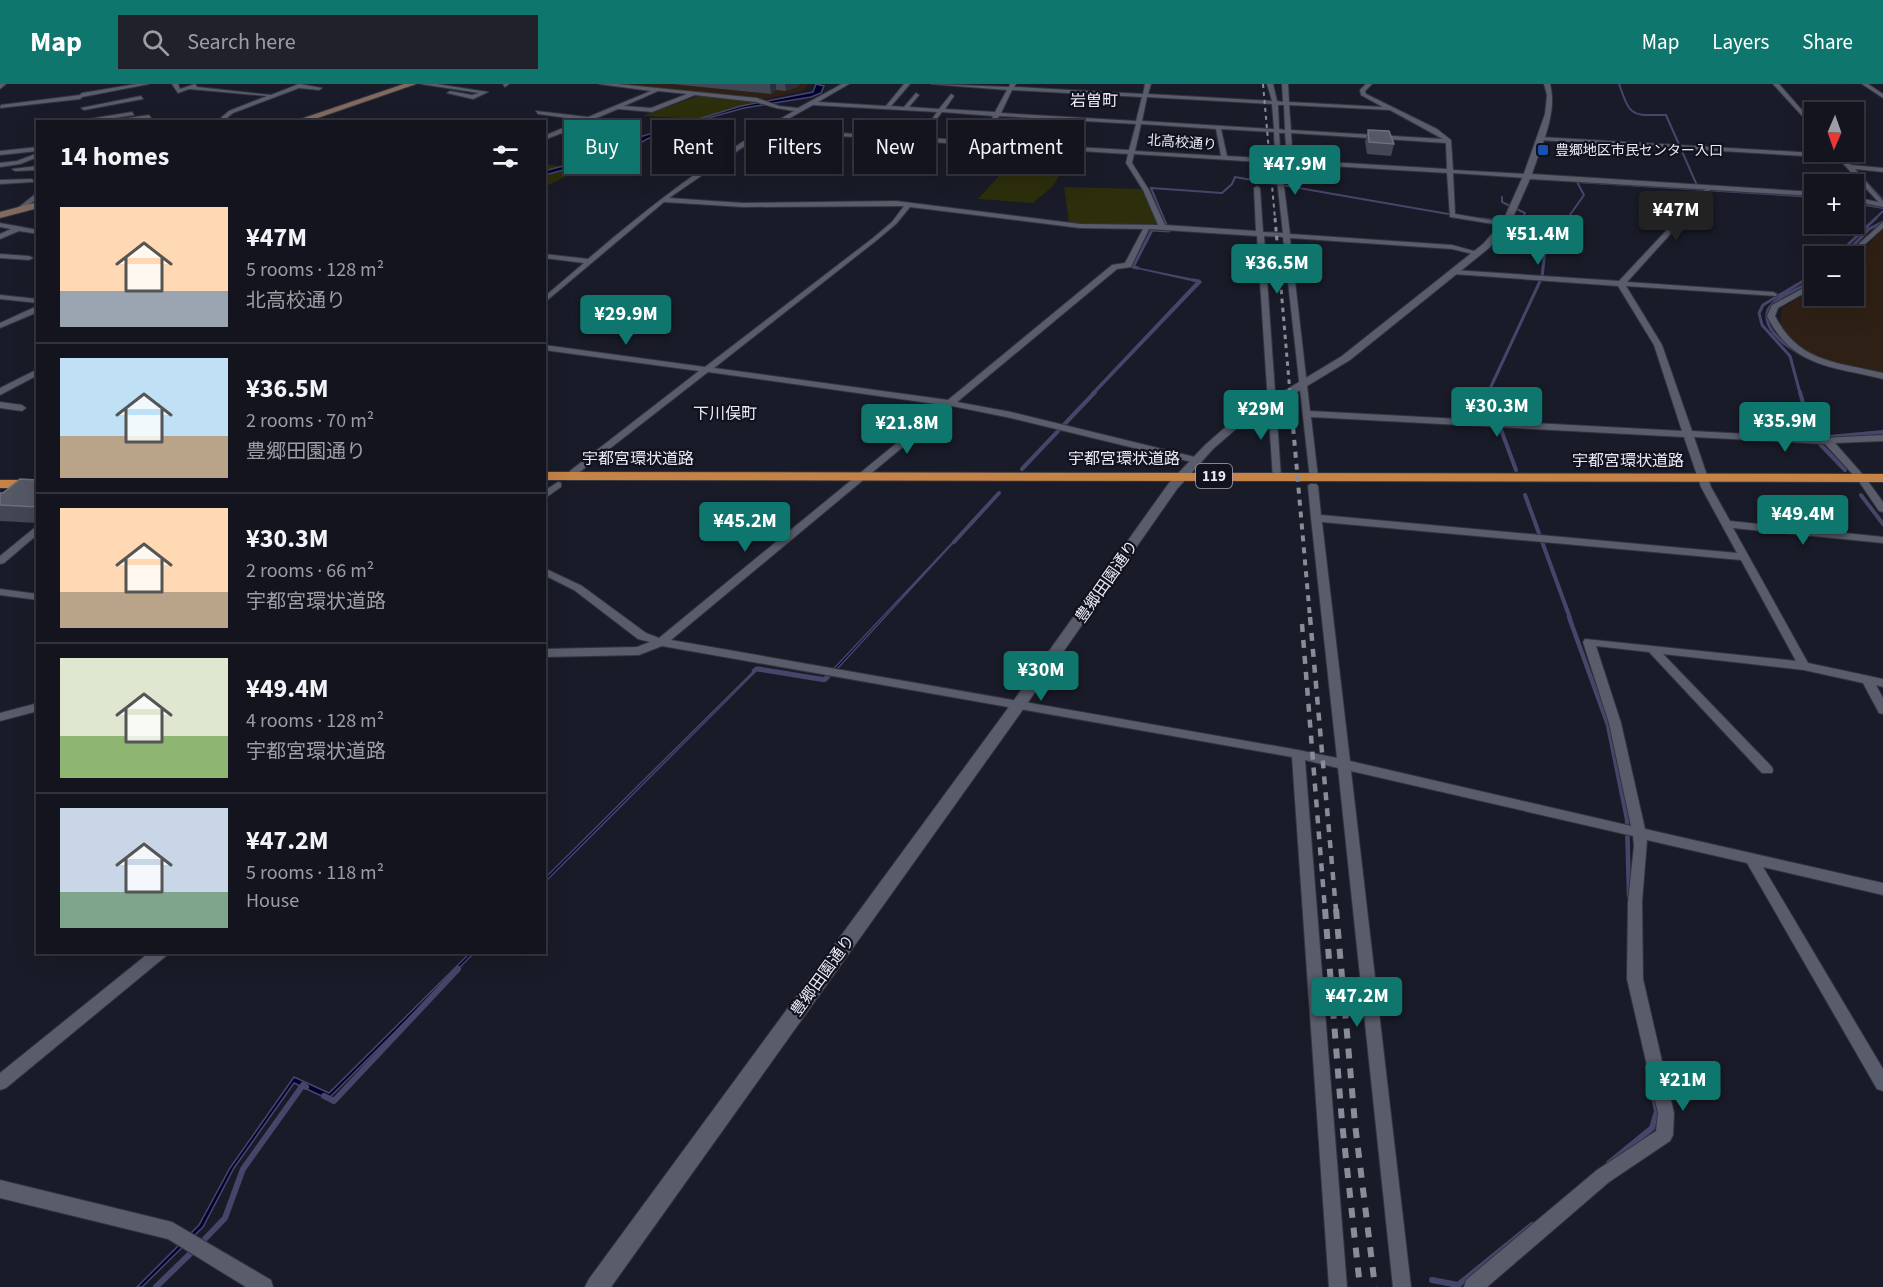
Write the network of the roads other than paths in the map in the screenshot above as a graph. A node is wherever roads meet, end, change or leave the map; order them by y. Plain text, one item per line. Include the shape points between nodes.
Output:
1 (79, 84) edge
2 (146, 84) edge
3 (175, 84) edge
4 (201, 84) edge
5 (228, 84) edge
6 (412, 84) edge
7 (424, 84) edge
8 (602, 84) edge
9 (846, 84) edge
10 (907, 84) edge
11 (934, 84) edge
12 (1148, 84) edge
13 (1270, 84) edge
14 (1285, 84) edge
15 (1369, 84) edge
16 (1547, 84) edge
17 (1776, 84) edge
18 (1865, 84) edge
19 (302, 85) edge
20 (614, 85) edge
21 (248, 86) dead end
22 (1012, 86) edge
23 (189, 88) junction
24 (319, 88) dead end
25 (288, 89) junction
26 (658, 89) junction
27 (211, 90) junction
28 (450, 93) dead end
29 (697, 93) junction
30 (916, 95) dead end
31 (81, 96) junction
32 (195, 96) dead end
33 (273, 96) junction
34 (951, 96) dead end
35 (1146, 96) junction
36 (1883, 96) edge
37 (141, 98) dead end
38 (811, 103) junction
39 (1275, 103) junction
40 (1287, 104) junction
41 (0, 106) edge
42 (617, 107) junction
43 (84, 108) junction
44 (888, 108) junction
45 (905, 109) junction
46 (1389, 109) junction
47 (798, 110) junction
48 (940, 111) junction
49 (538, 112) dead end
50 (132, 114) dead end
51 (997, 114) junction
52 (1804, 116) edge
53 (149, 117) dead end
54 (589, 119) junction
55 (86, 120) edge
56 (93, 120) edge
57 (123, 120) edge
58 (221, 120) edge
59 (302, 120) edge
60 (780, 120) edge
61 (934, 120) edge
62 (994, 120) edge
63 (1141, 123) junction
64 (1218, 127) junction
65 (562, 130) joint
66 (1276, 131) junction
67 (1288, 131) junction
68 (546, 137) edge
69 (1540, 139) junction
70 (1449, 141) junction
71 (746, 142) edge
72 (36, 149) edge
73 (1084, 149) edge
74 (1132, 152) junction
75 (1804, 152) edge
76 (0, 153) edge
77 (36, 156) edge
78 (1224, 158) junction
79 (1278, 161) junction
80 (36, 162) edge
81 (1290, 162) junction
82 (1845, 162) edge
83 (18, 163) junction
84 (0, 165) edge
85 (1849, 167) junction
86 (36, 168) edge
87 (0, 170) edge
88 (1883, 170) edge
89 (1450, 172) junction
90 (1527, 176) junction
91 (31, 181) dead end
92 (0, 182) edge
93 (1710, 187) junction
94 (1257, 188) dead end
95 (1804, 193) edge
96 (36, 196) edge
97 (663, 200) junction
98 (1864, 202) edge
99 (909, 204) junction
100 (1883, 205) edge
101 (36, 206) edge
102 (17, 211) junction
103 (0, 215) edge
104 (1506, 224) junction
105 (1883, 224) edge
106 (0, 225) edge
107 (1148, 227) junction
108 (1162, 227) junction
109 (19, 228) junction
110 (36, 232) edge
111 (1260, 235) junction
112 (0, 237) edge
113 (1287, 237) junction
114 (1859, 246) edge
115 (1477, 253) junction
116 (0, 256) edge
117 (546, 256) edge
118 (29, 258) dead end
119 (590, 261) junction
120 (1452, 273) junction
121 (1621, 284) junction
122 (1804, 290) edge
123 (1773, 294) dead end
124 (0, 297) edge
125 (546, 299) edge
126 (36, 301) edge
127 (36, 310) edge
128 (0, 326) edge
129 (546, 347) edge
130 (705, 370) junction
131 (36, 372) edge
132 (1883, 376) edge
133 (1305, 385) junction
134 (0, 392) edge
135 (950, 403) junction
136 (1272, 403) junction
137 (0, 405) edge
138 (22, 408) dead end
139 (1308, 414) junction
140 (1687, 434) junction
141 (1883, 438) edge
142 (1828, 441) junction
143 (1196, 460) junction
144 (0, 475) edge
145 (36, 475) edge
146 (1276, 477) junction
147 (1883, 478) edge
148 (854, 481) junction
149 (1177, 481) junction
150 (557, 482) edge
151 (1313, 482) junction
152 (1704, 482) junction
153 (1864, 482) junction
154 (0, 484) edge
155 (36, 484) edge
156 (1883, 487) edge
157 (546, 494) edge
158 (1883, 509) edge
159 (1316, 518) junction
160 (1727, 524) junction
161 (36, 530) edge
162 (1883, 540) edge
163 (1744, 557) junction
164 (0, 561) edge
165 (546, 572) edge
166 (0, 592) edge
167 (36, 597) edge
168 (661, 642) junction
169 (1652, 649) junction
170 (546, 653) edge
171 (1804, 666) junction
172 (1867, 679) junction
173 (1883, 683) edge
174 (1019, 704) junction
175 (32, 709) edge
176 (1883, 710) edge
177 (0, 717) edge
178 (36, 719) edge
179 (1298, 754) junction
180 (1345, 765) junction
181 (1767, 770) dead end
182 (1640, 835) junction
183 (1752, 860) junction
184 (1883, 889) edge
185 (159, 954) edge
186 (0, 1083) edge
187 (1883, 1084) edge
188 (0, 1189) edge
189 (599, 1286) edge
190 (264, 1287) edge
191 (1338, 1287) edge
192 (1402, 1287) edge
193 (1473, 1287) edge

1 - 31 street
2 - 31 street
3 - 23 street via 178,91
4 - 23 street
5 - 27 street
6 - 59 main road
7 - 28 street via 485,92 473,97
8 - 20 street
9 - 38 street
10 - 44 street
11 - 22 street
12 - 35 street
13 - 39 street
14 - 40 street
15 - 46 street via 1362,91 1364,95
16 - 69 street, 豊郷田園通り via 1550,105
17 - 52 street
18 - 36 street
19 - 24 street
19 - 25 street
20 - 26 street
21 - 25 street
22 - 35 street
22 - 51 street
23 - 27 street
25 - 33 street
26 - 29 street
26 - 42 street
27 - 32 street
27 - 33 street
29 - 42 street via 652,110
29 - 47 street via 758,100
30 - 45 street
31 - 41 street
31 - 43 street
33 - 58 street
34 - 48 street
35 - 39 street
35 - 63 street
37 - 43 street
38 - 44 street
38 - 47 street
39 - 40 street
39 - 66 street
40 - 46 street
40 - 67 street
42 - 54 street
43 - 55 street
44 - 45 street
45 - 48 street
46 - 70 street via 1438,131
47 - 60 street
48 - 51 street
48 - 61 street
49 - 54 street
50 - 56 street
51 - 62 street
51 - 63 street
53 - 57 street
54 - 65 street
63 - 64 street
63 - 74 street
64 - 66 street
64 - 78 street
65 - 68 street
66 - 67 street
66 - 79 street
67 - 70 street
67 - 81 street
69 - 75 street
69 - 90 street, 豊郷田園通り
70 - 89 street
71 - 97 street
72 - 76 street
73 - 74 street, 北高校通り
74 - 78 street, 北高校通り
74 - 108 street via 1129,163
77 - 83 street
78 - 79 street, 北高校通り
79 - 81 street, 北高校通り
79 - 113 street
80 - 83 street
81 - 89 street, 北高校通り
82 - 85 street
83 - 84 street
83 - 87 street
85 - 88 street
85 - 100 street
86 - 87 street
89 - 90 street, 北高校通り
89 - 104 street via 1452,216
90 - 93 street, 北高校通り
90 - 104 street, 豊郷田園通り
91 - 92 street
93 - 95 street, 北高校通り
93 - 121 street
94 - 111 street
96 - 102 street
97 - 99 street via 743,205
97 - 119 street
98 - 100 street
99 - 107 street via 1080,226
99 - 130 street via 875,239
101 - 102 main road
102 - 103 main road
104 - 115 street, 豊郷田園通り
105 - 114 street
106 - 109 street
107 - 108 street
107 - 135 street via 1128,265 1115,267
108 - 111 street
109 - 110 street
109 - 112 street
111 - 113 street
111 - 136 street
113 - 115 street via 1452,247
113 - 133 street
115 - 120 street, 豊郷田園通り
116 - 118 street
117 - 119 street
119 - 125 street
120 - 121 street
120 - 133 street, 豊郷田園通り via 1346,358
121 - 123 street
121 - 140 street via 1658,345
122 - 132 street via 1775,306 1771,316 1776,329 1813,360
124 - 126 street
127 - 128 street
129 - 130 street
130 - 135 street
130 - 150 street
131 - 134 street
133 - 136 street, 豊郷田園通り
133 - 139 street
135 - 143 street
135 - 148 street
136 - 143 street, 豊郷田園通り via 1226,432
136 - 146 street
137 - 138 street
139 - 140 street
139 - 151 street
140 - 142 street
140 - 152 street
141 - 142 street
142 - 153 street
143 - 149 street, 豊郷田園通り
144 - 145 highway
146 - 149 highway, 宇都宮環状道路 / 119
146 - 151 highway, 宇都宮環状道路 / 119
147 - 153 highway, 宇都宮環状道路 / 119
148 - 149 highway, 宇都宮環状道路 / 119
148 - 150 highway, 宇都宮環状道路 / 119
148 - 168 street
149 - 151 highway, 宇都宮環状道路 / 119
149 - 174 street, 豊郷田園通り
150 - 157 street
151 - 152 highway, 宇都宮環状道路 / 119
151 - 159 street
152 - 153 highway, 宇都宮環状道路 / 119
152 - 160 street
153 - 156 highway, 宇都宮環状道路 / 119
153 - 158 street
154 - 155 highway
159 - 163 street
159 - 180 street
160 - 162 street
160 - 163 street
161 - 164 street
163 - 171 street
165 - 168 street via 578,588 642,636
166 - 167 street
168 - 170 street via 639,651
168 - 174 street
169 - 171 street
169 - 181 street
169 - 182 street via 1589,642 1615,723
171 - 172 street
172 - 173 street
172 - 176 street
174 - 179 street
174 - 189 street, 豊郷田園通り
175 - 177 street
175 - 178 street via 28,715
179 - 180 street
179 - 191 street
180 - 182 street
180 - 192 street
182 - 183 street
182 - 193 street via 1635,979 1666,1113 1664,1135 1603,1176
183 - 184 street
183 - 187 street
185 - 186 street
188 - 190 street via 172,1231

